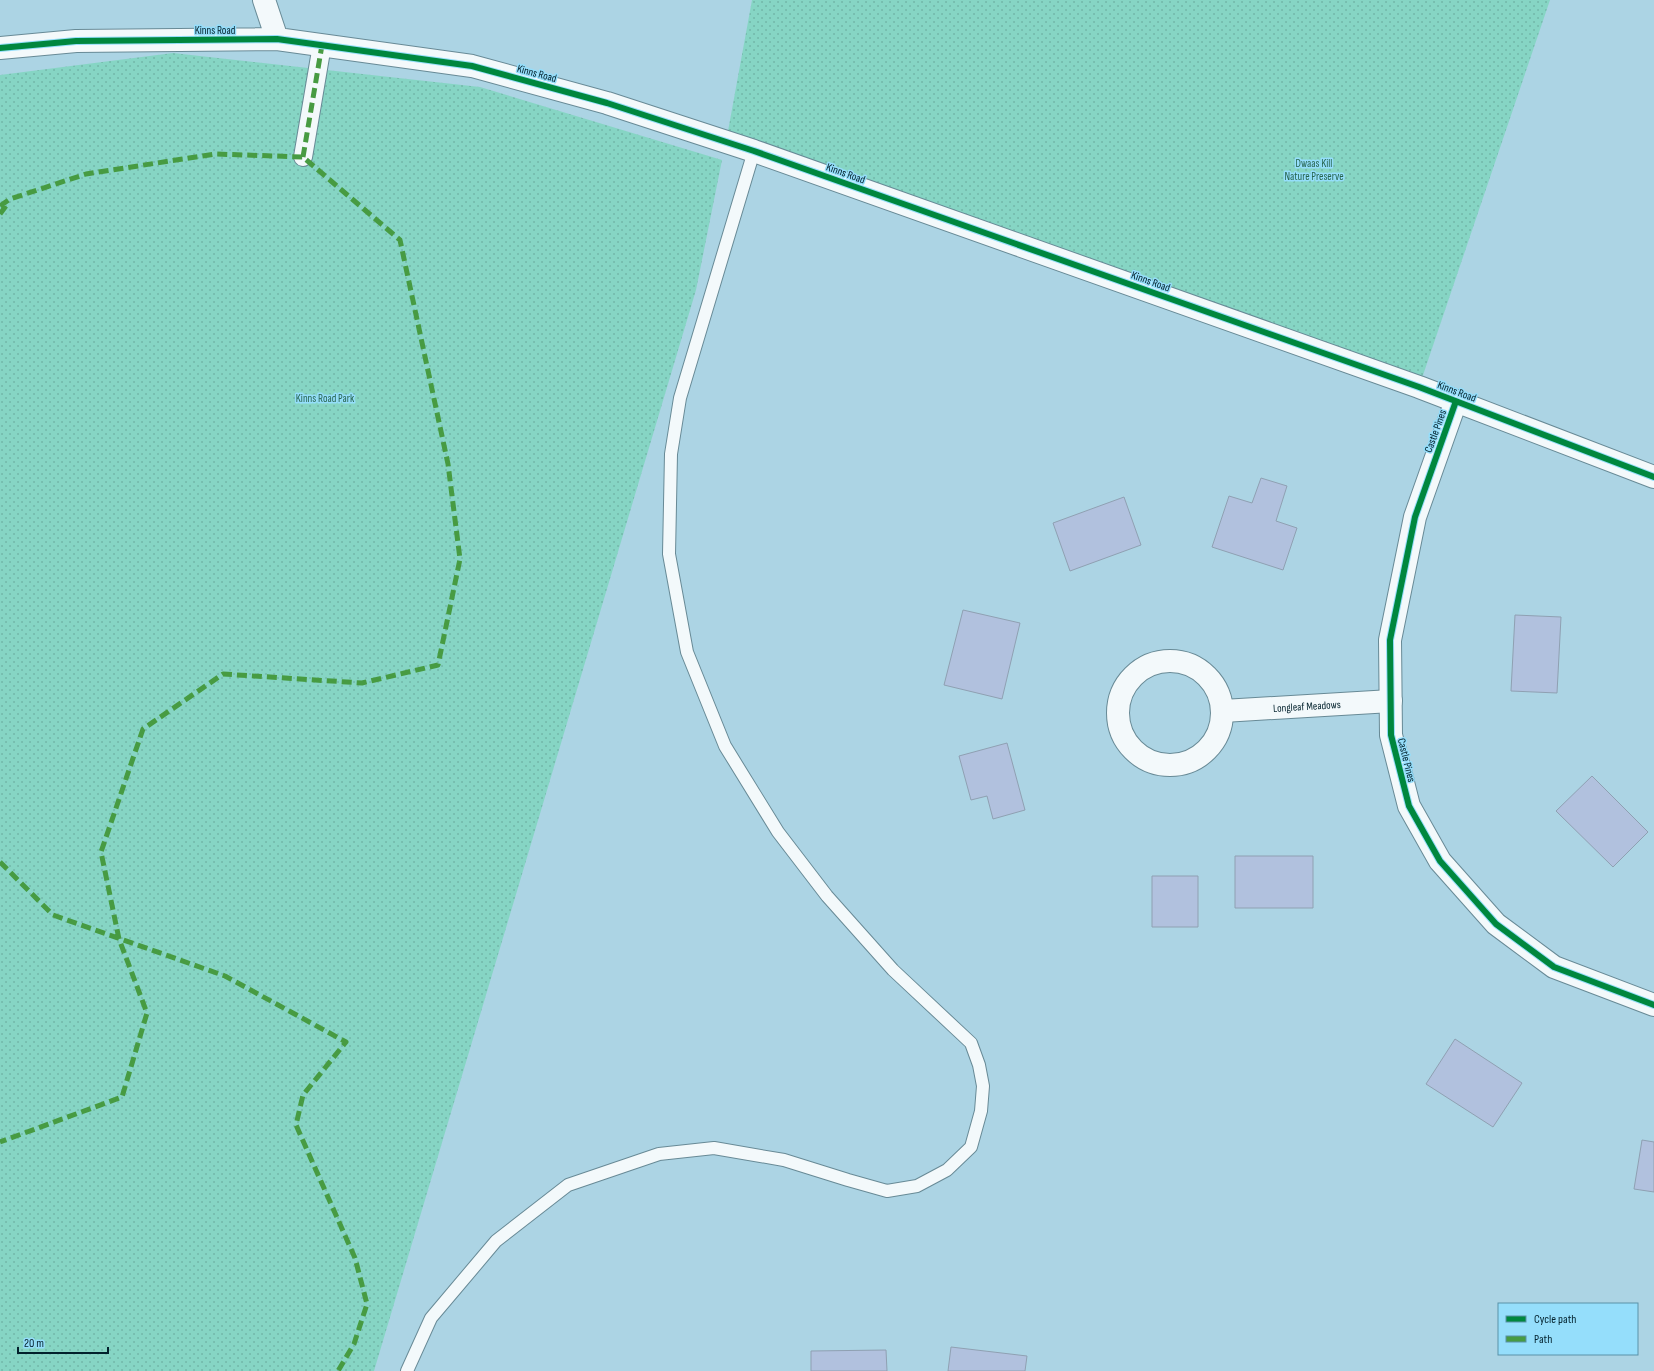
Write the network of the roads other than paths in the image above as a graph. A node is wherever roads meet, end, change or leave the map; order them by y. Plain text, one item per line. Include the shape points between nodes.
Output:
1 (264, 0) edge
2 (277, 39) junction
3 (322, 45) junction
4 (0, 48) edge
5 (754, 151) junction
6 (303, 157) dead end
7 (1456, 401) junction
8 (1654, 477) edge
9 (1391, 701) junction
10 (1223, 711) junction
11 (1654, 1006) edge
12 (407, 1371) edge

1 - 2 street
2 - 3 street, Kinns Road
2 - 4 street, Kinns Road via 76,41
3 - 5 street, Kinns Road via 472,66 607,103
3 - 6 street
5 - 7 street, Kinns Road
5 - 12 lane via 680,398 671,454 669,554 687,652 725,746 778,832 827,896 893,970 972,1043 983,1086 981,1111 971,1147 947,1170 917,1186 887,1191 784,1160 714,1148 659,1154 568,1185 496,1241 431,1318
7 - 8 street, Kinns Road
7 - 9 street, Castle Pines via 1415,517 1390,640
9 - 10 street, Longleaf Meadows
9 - 11 street, Castle Pines via 1391,736 1409,806 1440,862 1496,924 1554,966
10 - 10 street via 1220,730 1211,747 1196,759 1178,765 1159,765 1141,757 1127,744 1118,727 1116,710 1121,692 1130,678 1144,667 1161,661 1179,661 1196,667 1210,679 1219,694

